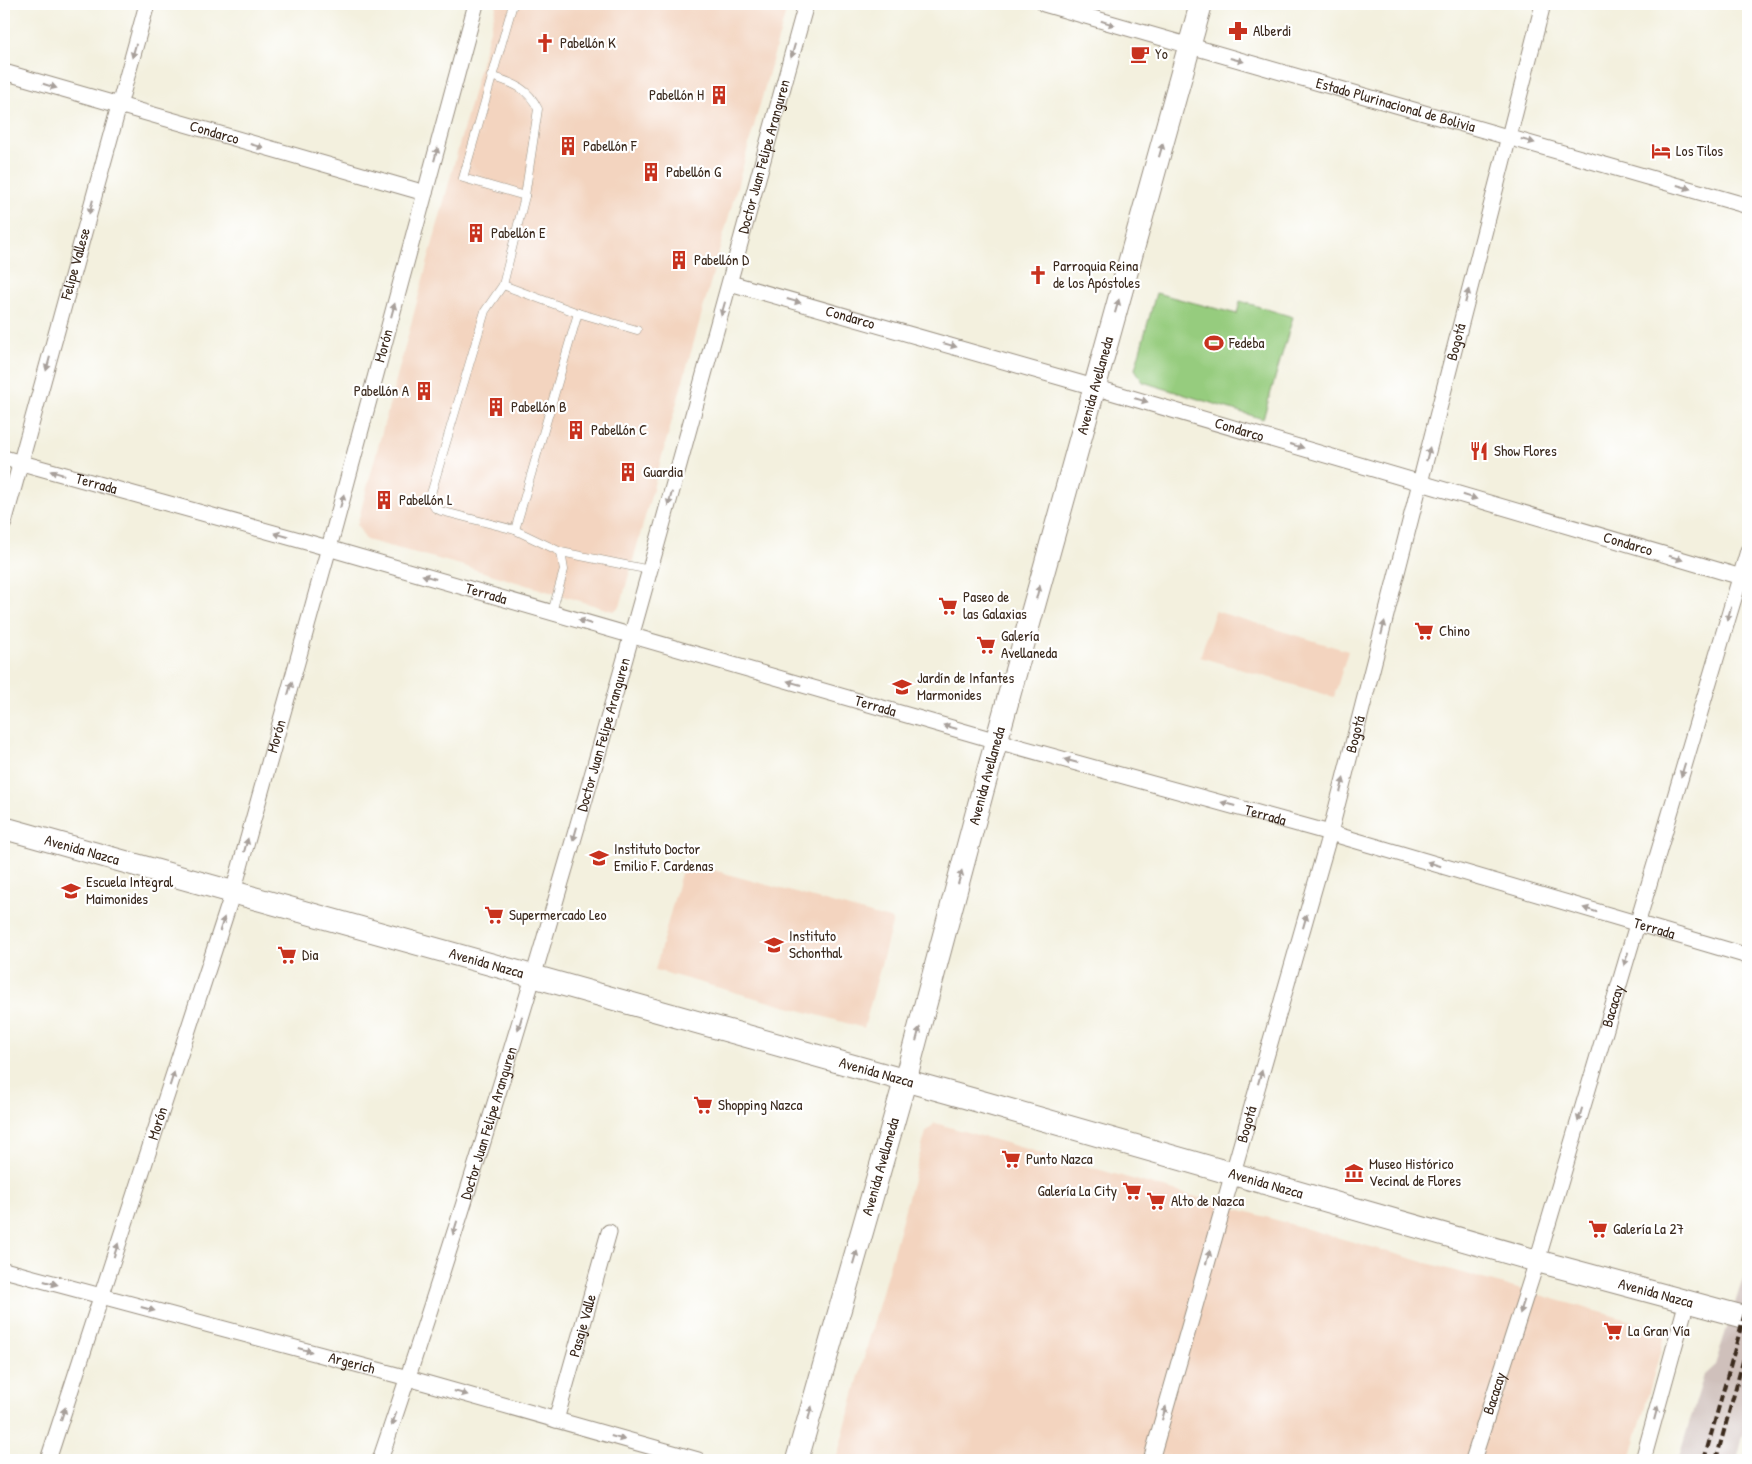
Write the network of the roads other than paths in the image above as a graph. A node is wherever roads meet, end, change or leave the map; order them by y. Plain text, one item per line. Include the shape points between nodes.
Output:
1 (147, 4) edge
2 (476, 4) edge
3 (513, 4) edge
4 (806, 4) edge
5 (1044, 4) edge
6 (1202, 4) edge
7 (1543, 4) edge
8 (1190, 47) junction
9 (4, 72) edge
10 (491, 76) junction
11 (118, 107) junction
12 (1508, 135) junction
13 (425, 193) junction
14 (525, 196) junction
15 (1748, 206) edge
16 (730, 283) junction
17 (503, 285) junction
18 (578, 313) junction
19 (637, 330) dead end
20 (1094, 387) junction
21 (4, 458) edge
22 (21, 463) junction
23 (1420, 482) junction
24 (4, 523) edge
25 (516, 530) junction
26 (328, 548) junction
27 (1748, 551) edge
28 (561, 552) junction
29 (650, 570) junction
30 (1744, 578) edge
31 (552, 612) junction
32 (632, 636) junction
33 (997, 741) junction
34 (4, 828) edge
35 (1330, 833) junction
36 (233, 892) junction
37 (1637, 924) junction
38 (1748, 956) edge
39 (535, 976) junction
40 (905, 1081) junction
41 (1232, 1174) junction
42 (609, 1232) dead end
43 (1537, 1261) junction
44 (4, 1270) edge
45 (100, 1296) junction
46 (1687, 1301) junction
47 (1748, 1318) edge
48 (408, 1378) junction
49 (556, 1420) junction
50 (48, 1460) edge
51 (380, 1460) edge
52 (698, 1460) edge
53 (797, 1460) edge
54 (1151, 1460) edge
55 (1473, 1460) edge
56 (1643, 1460) edge

1 -> 11 street, Felipe Vallese
13 -> 2 street, Morón
3 - 10 lane
4 -> 16 street, Doctor Juan Felipe Aranguren
5 -> 8 street, Estado Plurinacional de Bolivia
6 - 8 main road, Avenida Avellaneda
7 - 12 street, Bogotá
8 -> 12 street, Estado Plurinacional de Bolivia
20 -> 8 main road, Avenida Avellaneda
9 -> 11 street, Condarco
10 - 14 lane via 518,85 532,97 538,109
10 - 14 lane via 463,178
11 -> 13 street, Condarco
11 -> 22 street, Felipe Vallese
12 -> 15 street, Estado Plurinacional de Bolivia
23 -> 12 street, Bogotá
26 -> 13 street, Morón
14 - 17 lane
16 -> 20 street, Condarco
16 -> 29 street, Doctor Juan Felipe Aranguren
17 - 18 lane
17 - 25 lane via 486,311 430,497 435,508 441,511
18 - 19 lane
18 - 25 lane
20 -> 23 street, Condarco
33 -> 20 main road, Avenida Avellaneda
21 - 22 street, Terrada
22 - 24 street, Felipe Vallese
26 -> 22 street, Terrada
23 -> 30 street, Condarco
35 -> 23 street, Bogotá
25 - 28 lane
31 -> 26 street, Terrada
36 -> 26 street, Morón
27 - 30 street, Bacacay
28 - 29 lane
28 - 31 lane via 564,570
29 - 32 street, Doctor Juan Felipe Aranguren
30 -> 37 street, Bacacay
32 -> 31 street, Terrada
33 -> 32 street, Terrada
32 -> 39 street, Doctor Juan Felipe Aranguren
35 -> 33 street, Terrada
40 -> 33 main road, Avenida Avellaneda
34 - 36 main road, Avenida Nazca
37 -> 35 street, Terrada
41 -> 35 street, Bogotá
36 - 39 main road, Avenida Nazca
45 -> 36 street, Morón
37 - 38 street, Terrada
37 -> 43 street, Bacacay
39 - 40 main road, Avenida Nazca
39 -> 48 street, Doctor Juan Felipe Aranguren
40 - 41 main road, Avenida Nazca
53 -> 40 main road, Avenida Avellaneda
41 - 43 main road, Avenida Nazca
54 -> 41 street, Bogotá
42 - 49 street, Pasaje Valle
43 - 46 main road, Avenida Nazca
43 -> 55 street, Bacacay
44 -> 45 street, Argerich
45 -> 48 street, Argerich
50 -> 45 street, Morón
46 - 47 main road, Avenida Nazca
56 -> 46 street
48 -> 49 street, Argerich
48 -> 51 street, Doctor Juan Felipe Aranguren
49 -> 52 street, Argerich

